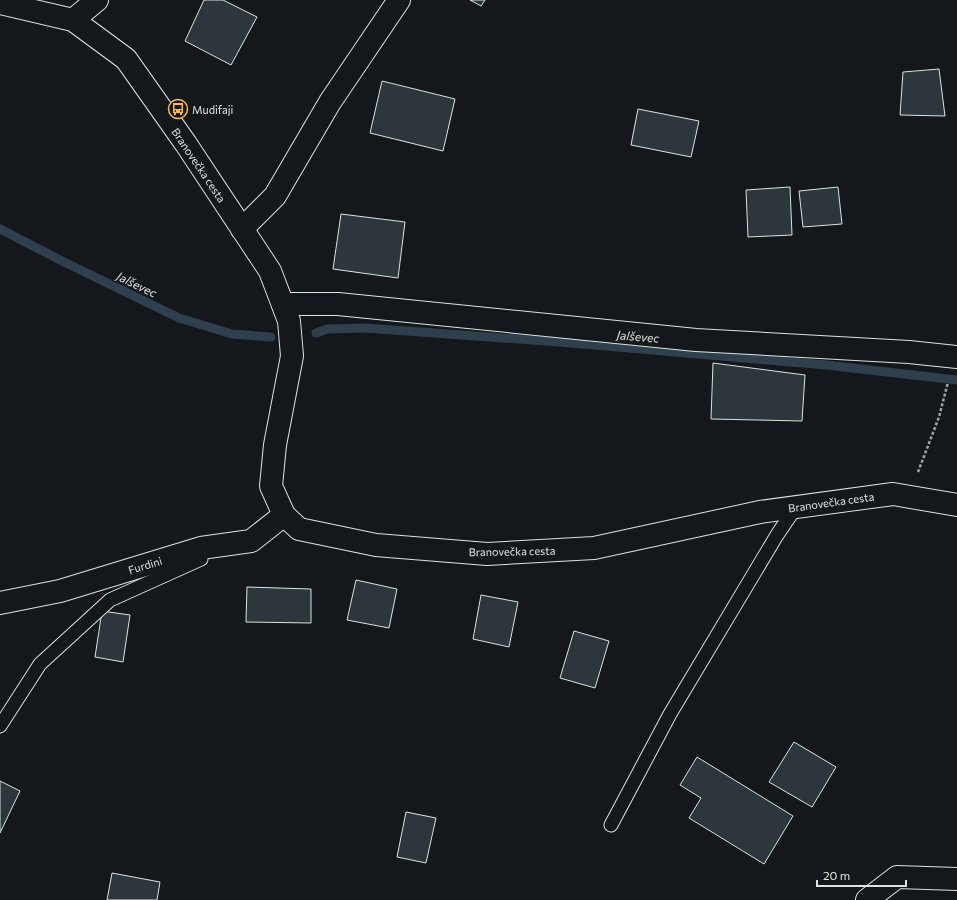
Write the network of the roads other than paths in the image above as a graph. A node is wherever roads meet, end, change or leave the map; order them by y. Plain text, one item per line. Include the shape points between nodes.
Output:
1 (98, 0) edge
2 (398, 0) edge
3 (0, 3) edge
4 (73, 20) junction
5 (242, 229) junction
6 (286, 312) junction
7 (957, 357) edge
8 (957, 505) edge
9 (796, 507) junction
10 (284, 515) junction
11 (200, 548) junction
12 (0, 603) edge
13 (0, 726) edge
14 (611, 825) dead end
15 (957, 879) edge
16 (867, 900) edge

1 - 4 street
2 - 5 street via 330,102 275,196
3 - 4 street, Branovečka cesta
4 - 5 street, Branovečka cesta via 126,59
5 - 6 street, Branovečka cesta via 270,271
6 - 7 street via 338,304 696,340
6 - 10 street, Branovečka cesta via 292,356 275,445 271,486
8 - 9 street, Branovečka cesta via 892,494
9 - 10 street, Branovečka cesta via 760,512 594,548 487,554 376,545 299,529
9 - 14 lane via 670,714
10 - 11 street, Furdini via 251,541
11 - 12 street, Furdini via 60,591
11 - 13 lane via 201,559 110,600 40,664
15 - 16 street via 897,877

